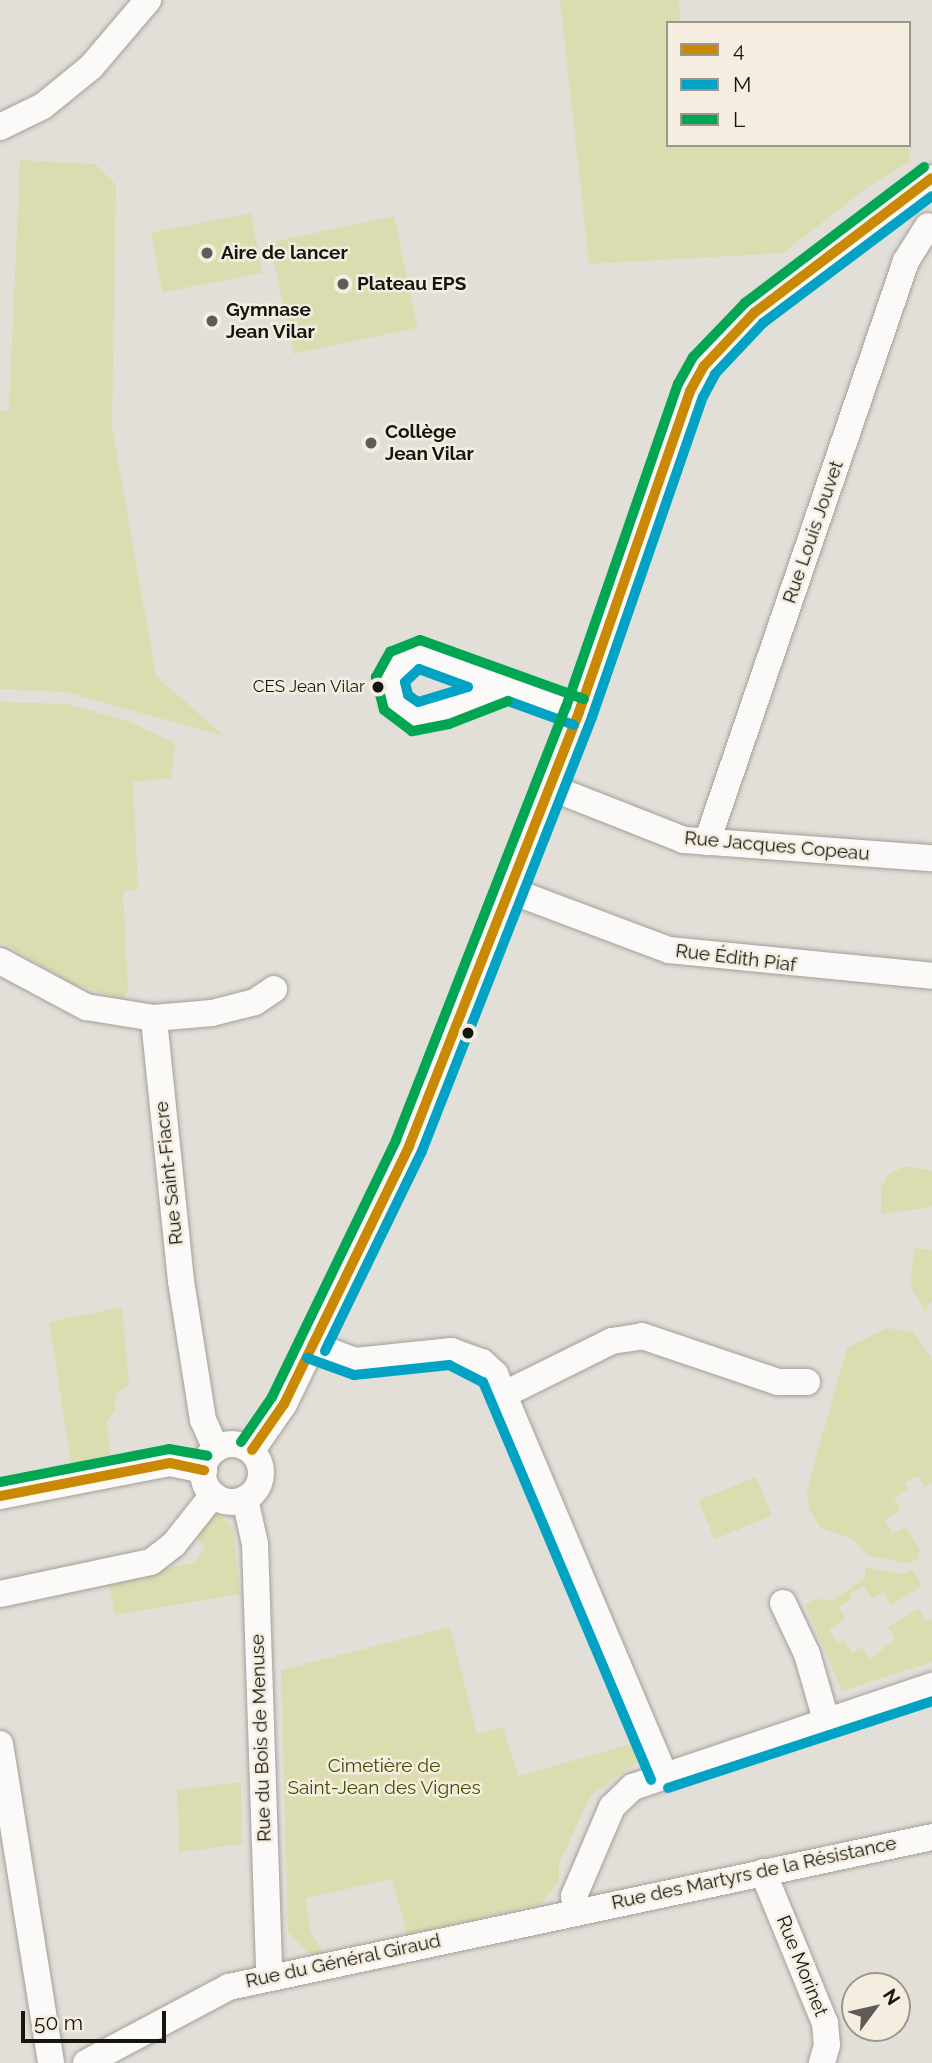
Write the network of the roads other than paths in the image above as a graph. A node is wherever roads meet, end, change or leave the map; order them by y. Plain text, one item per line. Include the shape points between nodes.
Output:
1 (148, 0) edge
2 (0, 128) edge
3 (925, 183) edge
4 (930, 234) edge
5 (504, 688) dead end
6 (579, 712) junction
7 (547, 786) junction
8 (707, 842) junction
9 (932, 858) edge
10 (509, 890) junction
11 (0, 961) edge
12 (932, 976) edge
13 (274, 989) dead end
14 (154, 1018) junction
15 (312, 1345) junction
16 (807, 1382) dead end
17 (505, 1394) junction
18 (251, 1451) junction
19 (210, 1459) junction
20 (213, 1494) junction
21 (0, 1496) edge
22 (245, 1499) junction
23 (0, 1594) edge
24 (783, 1603) dead end
25 (932, 1686) edge
26 (826, 1720) junction
27 (0, 1744) edge
28 (664, 1775) junction
29 (932, 1837) edge
30 (763, 1872) junction
31 (576, 1910) junction
32 (269, 1977) junction
33 (51, 2063) edge
34 (86, 2063) edge
35 (822, 2063) edge

1 - 2 street via 91,67 43,106
3 - 4 street
3 - 6 street via 754,313 704,366 680,416
4 - 8 street, Rue Louis Jouvet via 906,261
5 - 6 street
6 - 7 street
7 - 8 street, Rue Jacques Copeau via 667,835
7 - 10 street
8 - 9 street, Rue Jacques Copeau
10 - 12 street, Rue Édith Piaf via 669,950
10 - 15 street via 409,1146
11 - 14 street via 86,1007
13 - 14 street via 255,1002 212,1013
14 - 19 street, Rue Saint-Fiacre via 181,1281
15 - 17 street via 355,1361 434,1351 467,1355 495,1374
15 - 18 street via 284,1404
16 - 17 street via 778,1382 642,1336 612,1341
17 - 28 street
18 - 19 street via 237,1444
18 - 22 street via 261,1471 260,1484
19 - 20 street
19 - 21 street
20 - 22 street via 233,1502
20 - 23 street via 174,1544 151,1562
22 - 32 street, Rue du Bois de Menuse via 254,1544
24 - 26 street via 807,1654
25 - 26 street
26 - 28 street
27 - 33 street
28 - 31 street via 633,1787 612,1807 574,1896
29 - 30 street, Rue des Martyrs de la Résistance
30 - 31 street, Rue des Martyrs de la Résistance
30 - 35 street, Rue Morinet via 825,2023 827,2045
31 - 32 street, Rue du Général Giraud
32 - 34 street, Rue du Général Giraud via 195,2001

